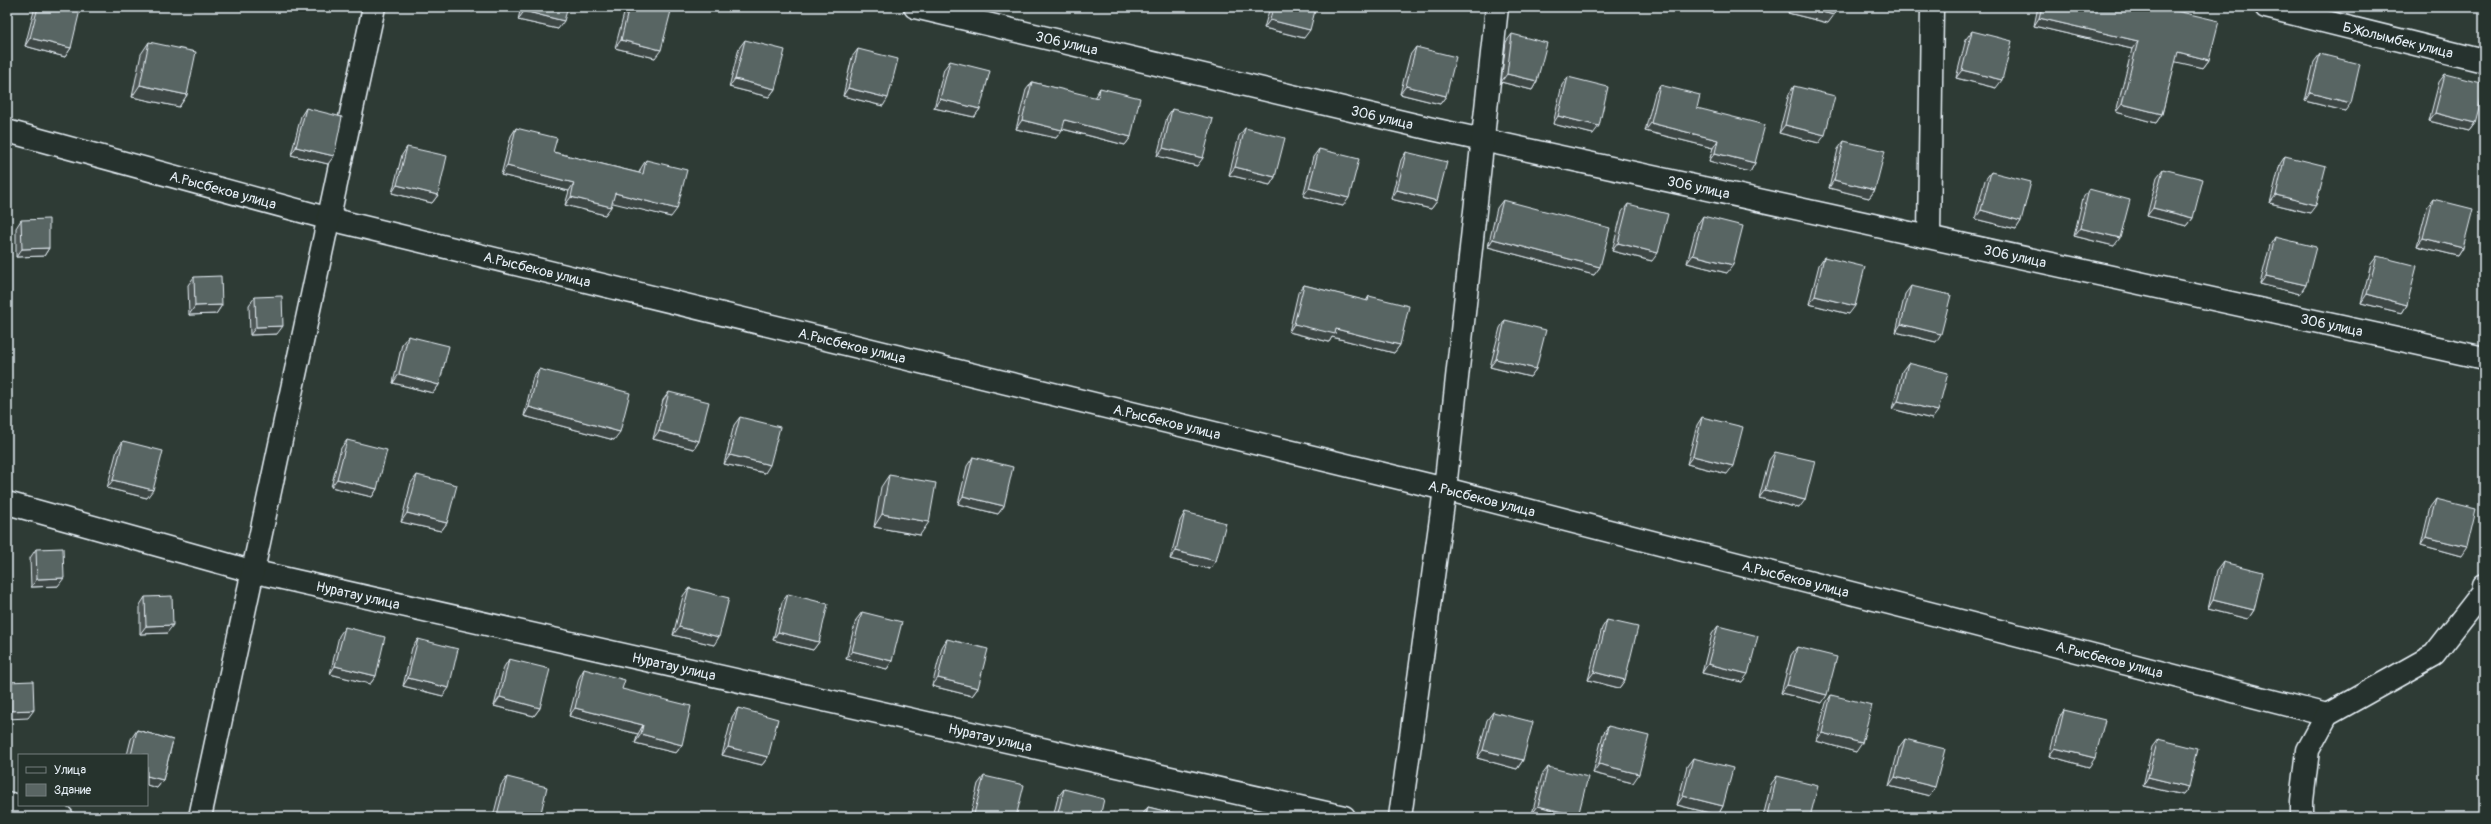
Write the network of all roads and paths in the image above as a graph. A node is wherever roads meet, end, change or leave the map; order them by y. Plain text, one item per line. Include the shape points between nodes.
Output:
1 (374, 7) edge
2 (915, 7) edge
3 (1497, 7) edge
4 (1932, 7) edge
5 (2266, 7) edge
6 (2484, 61) edge
7 (7, 131) edge
8 (1482, 140) junction
9 (330, 219) junction
10 (1929, 236) junction
11 (2484, 358) edge
12 (1445, 489) junction
13 (7, 503) edge
14 (251, 571) junction
15 (2484, 586) edge
16 (2327, 715) junction
17 (7, 803) edge
18 (18, 806) edge
19 (19, 806) edge
20 (62, 817) edge
21 (200, 817) edge
22 (1344, 817) edge
23 (1400, 817) edge
24 (2302, 817) edge

1 - 9 street
2 - 8 street, 306 улица
3 - 8 street
4 - 10 street
5 - 6 street, Б.Жолымбек улица
7 - 9 street, А.Рысбеков улица
8 - 10 street, 306 улица
8 - 12 street
9 - 12 street, А.Рысбеков улица
9 - 14 street
10 - 11 street, 306 улица
12 - 16 street, А.Рысбеков улица
12 - 23 street
13 - 14 street, Нуратау улица
14 - 21 street
14 - 22 street, Нуратау улица
15 - 16 street via 2483,592 2434,655
16 - 24 street via 2308,750
17 - 18 street
19 - 20 street

